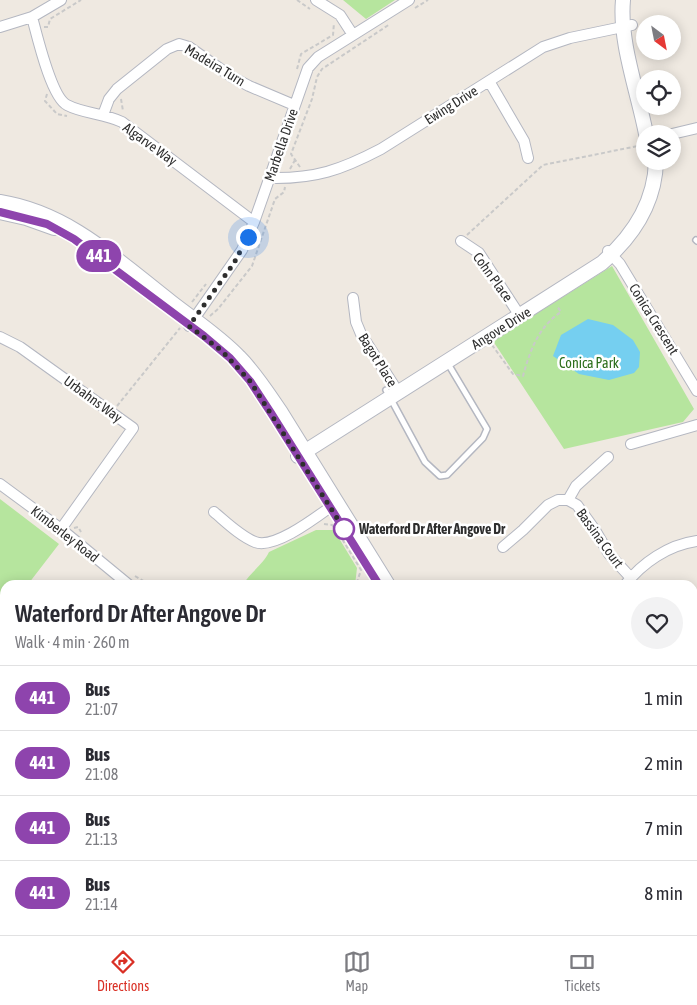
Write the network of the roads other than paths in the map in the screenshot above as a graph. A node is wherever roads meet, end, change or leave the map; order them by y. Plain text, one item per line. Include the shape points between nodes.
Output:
1 (60, 0) edge
2 (623, 0) edge
3 (630, 0) edge
4 (314, 5) edge
5 (411, 5) edge
6 (32, 17) junction
7 (0, 26) edge
8 (628, 26) junction
9 (353, 35) junction
10 (639, 70) edge
11 (489, 81) junction
12 (294, 105) junction
13 (103, 115) junction
14 (644, 125) edge
15 (697, 128) edge
16 (681, 132) edge
17 (528, 158) dead end
18 (646, 170) edge
19 (655, 170) edge
20 (270, 178) junction
21 (0, 202) edge
22 (0, 212) edge
23 (254, 222) junction
24 (461, 241) road end
25 (610, 252) junction
26 (353, 298) dead end
27 (518, 312) junction
28 (189, 323) junction
29 (0, 337) edge
30 (447, 362) junction
31 (392, 391) junction
32 (697, 391) edge
33 (697, 425) edge
34 (631, 444) dead end
35 (299, 450) junction
36 (608, 457) dead end
37 (0, 484) edge
38 (568, 500) junction
39 (333, 505) junction
40 (214, 512) dead end
41 (61, 529) junction
42 (697, 541) edge
43 (503, 547) dead end
44 (124, 580) edge
45 (380, 580) edge
46 (627, 580) edge
47 (629, 580) edge

1 - 6 street
2 - 8 street via 622,12
3 - 8 street
4 - 9 street via 340,15
5 - 9 street, Marbella Drive
6 - 7 street
6 - 13 street, Algarve Way via 58,98 70,107
8 - 10 street
8 - 11 street, Ewing Drive via 543,47
8 - 14 street via 628,54
9 - 12 street, Marbella Drive via 312,62
11 - 17 street via 524,141
11 - 20 street, Ewing Drive via 353,163 303,177
12 - 13 street, Madeira Turn via 232,77 189,47 179,44 167,49 117,89
12 - 20 street, Marbella Drive
13 - 23 street, Algarve Way via 125,125
15 - 16 street
18 - 25 street, Angove Drive via 637,207
19 - 25 street, Angove Drive via 644,213 632,231
20 - 23 street, Marbella Drive
21 - 28 street via 40,212 77,231
22 - 28 street via 47,224 70,236
23 - 28 street, Marbella Drive via 234,263
24 - 27 street, Cohn Place via 479,253
25 - 27 street, Angove Drive via 589,272
25 - 32 street, Conica Crescent
26 - 31 street, Bagot Place via 361,334
27 - 30 street, Angove Drive
27 - 31 street, Angove Drive
28 - 35 street via 232,349 244,362 265,389
29 - 41 street, Urbahns Way via 20,347 133,428
30 - 31 street, Angove Drive
30 - 31 lane via 487,429 483,438 447,474 436,473 426,462
31 - 35 street, Angove Drive
33 - 34 street
35 - 39 street
36 - 38 street, Bassina Court via 576,486
37 - 41 street, Kimberley Road
38 - 43 street, Bassina Court via 548,505
38 - 46 street, Bassina Court via 577,505 596,530
39 - 40 street via 280,539 264,544 247,538
39 - 45 street
41 - 44 street, Kimberley Road
42 - 47 street via 652,558

